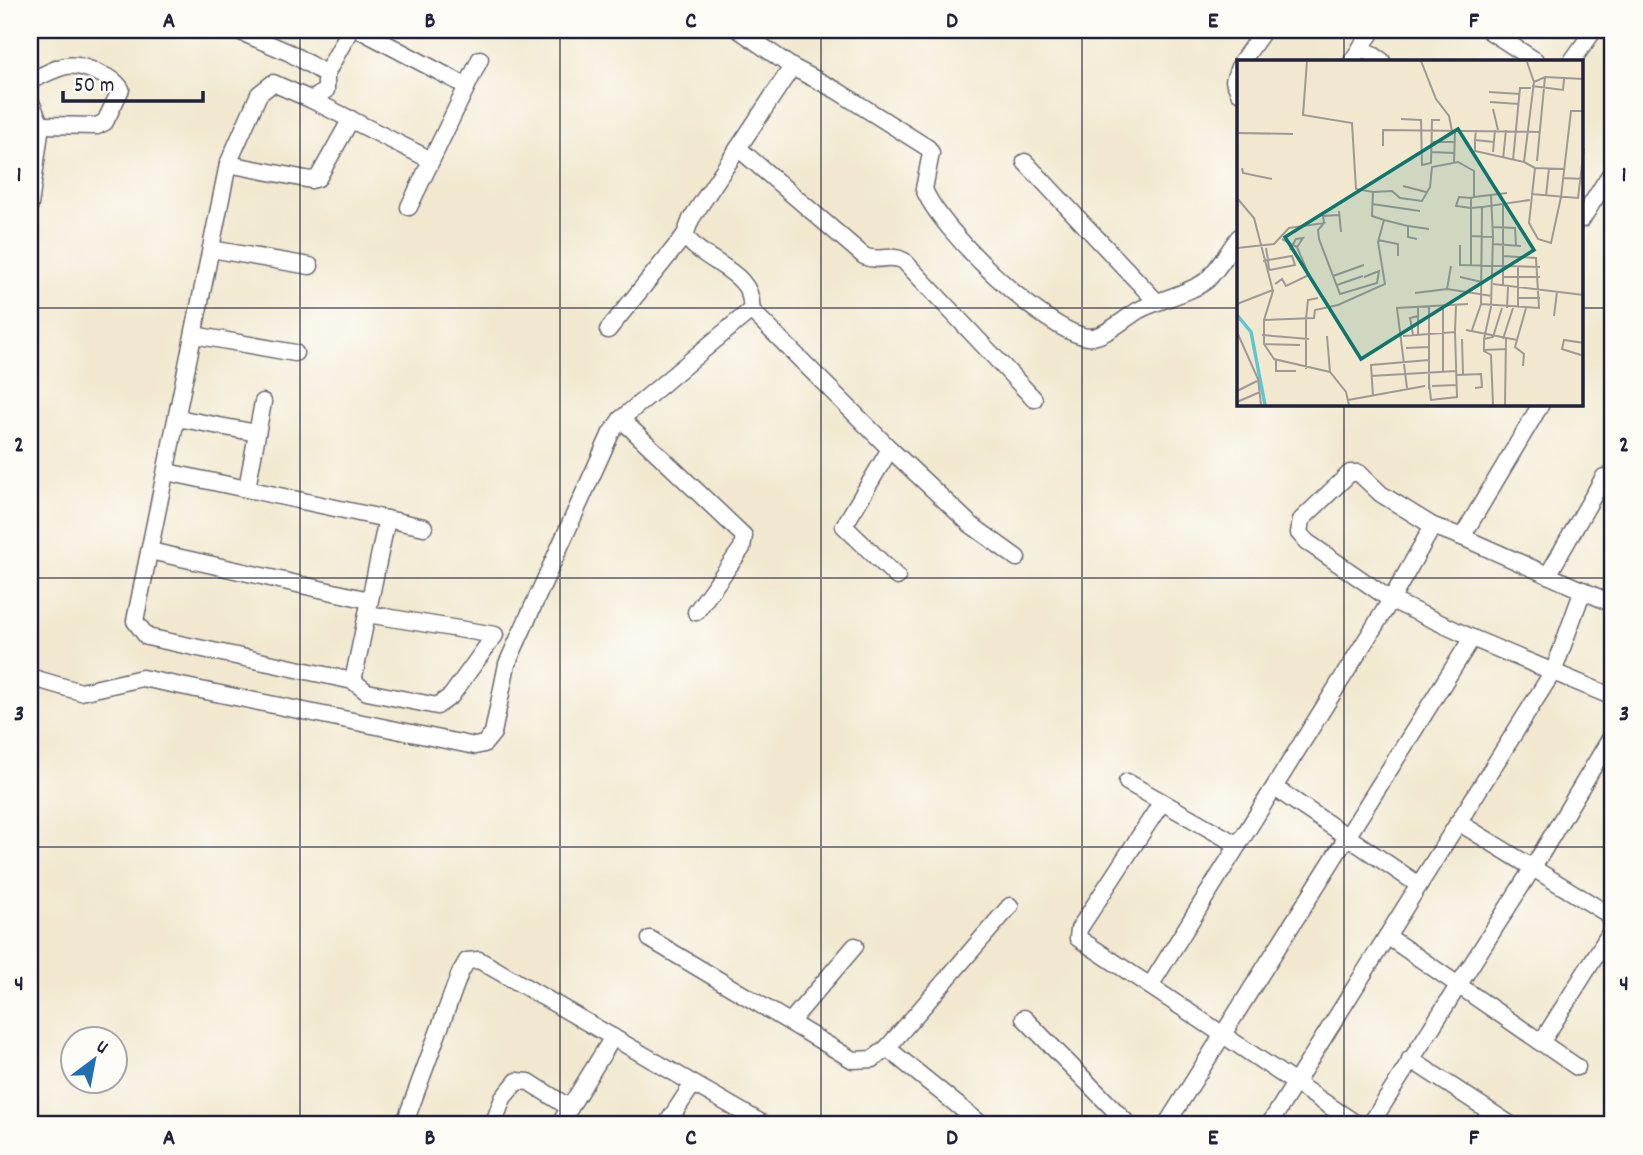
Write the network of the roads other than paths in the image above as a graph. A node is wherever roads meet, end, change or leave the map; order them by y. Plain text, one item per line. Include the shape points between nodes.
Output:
1 (236, 30) edge
2 (350, 30) edge
3 (360, 30) edge
4 (739, 30) edge
5 (1264, 30) edge
6 (1373, 30) edge
7 (1488, 30) edge
8 (1594, 30) edge
9 (1357, 54) edge
10 (480, 59) dead end
11 (1243, 60) edge
12 (1378, 60) edge
13 (1534, 60) edge
14 (1573, 60) edge
15 (792, 67) junction
16 (326, 74) junction
17 (30, 81) edge
18 (466, 86) junction
19 (30, 100) edge
20 (312, 100) junction
21 (351, 119) junction
22 (41, 125) junction
23 (738, 148) junction
24 (431, 160) junction
25 (1025, 162) dead end
26 (228, 164) junction
27 (1609, 176) dead end
28 (30, 205) edge
29 (409, 207) dead end
30 (1584, 216) edge
31 (685, 235) junction
32 (1237, 240) edge
33 (211, 249) junction
34 (310, 266) dead end
35 (1156, 301) junction
36 (751, 310) junction
37 (608, 330) dead end
38 (194, 335) junction
39 (295, 353) dead end
40 (1034, 399) dead end
41 (263, 402) dead end
42 (1540, 406) edge
43 (177, 418) junction
44 (621, 419) junction
45 (257, 433) junction
46 (890, 449) junction
47 (167, 472) junction
48 (1604, 477) dead end
49 (247, 488) junction
50 (387, 519) junction
51 (1433, 526) junction
52 (424, 527) dead end
53 (1461, 537) junction
54 (150, 551) junction
55 (1017, 558) dead end
56 (1548, 575) junction
57 (897, 577) dead end
58 (1583, 590) junction
59 (1391, 600) junction
60 (1613, 604) edge
61 (368, 607) junction
62 (696, 612) dead end
63 (1472, 638) junction
64 (1554, 670) junction
65 (30, 677) edge
66 (353, 681) junction
67 (1613, 697) edge
68 (1613, 734) edge
69 (1127, 782) dead end
70 (1275, 788) junction
71 (1162, 802) junction
72 (1458, 822) junction
73 (1347, 834) junction
74 (1238, 845) junction
75 (1532, 869) junction
76 (1419, 885) junction
77 (1010, 906) dead end
78 (1387, 936) junction
79 (650, 939) dead end
80 (855, 946) dead end
81 (1456, 985) junction
82 (1150, 986) junction
83 (1024, 1018) dead end
84 (790, 1022) junction
85 (1224, 1035) junction
86 (612, 1037) junction
87 (1541, 1043) junction
88 (887, 1048) junction
89 (1410, 1059) junction
90 (1577, 1067) dead end
91 (1296, 1082) junction
92 (693, 1084) junction
93 (570, 1108) junction
94 (404, 1125) edge
95 (493, 1125) edge
96 (559, 1125) edge
97 (666, 1125) edge
98 (765, 1125) edge
99 (982, 1125) edge
100 (1129, 1125) edge
101 (1166, 1125) edge
102 (1269, 1125) edge
103 (1358, 1125) edge
104 (1370, 1125) edge
105 (1511, 1125) edge

1 - 16 street
2 - 16 street
3 - 18 street
4 - 15 street
5 - 11 street
6 - 9 street
7 - 13 street
8 - 14 street
9 - 12 street
10 - 18 street
15 - 23 street
15 - 35 street via 928,148 926,194 985,265 1044,316 1074,333 1099,336
16 - 20 street via 326,90
17 - 22 street via 69,63 116,81 121,89 105,122 97,126
18 - 24 street
19 - 22 street
20 - 21 street
20 - 26 street via 273,83 259,94
21 - 24 street
21 - 26 street via 318,178
22 - 28 street
23 - 31 street
23 - 40 street via 864,256 877,260 893,256 904,261
24 - 29 street
25 - 35 street
26 - 33 street
27 - 30 street
31 - 36 street via 746,285 753,298
31 - 37 street
32 - 35 street via 1206,281
33 - 34 street
33 - 38 street
36 - 44 street
36 - 46 street
38 - 39 street
38 - 43 street
41 - 45 street
42 - 53 street
43 - 45 street
43 - 47 street
44 - 62 street via 744,536 742,548
44 - 65 street via 507,664 493,733 484,744 475,746 142,678 81,692
45 - 49 street
46 - 55 street via 970,524
46 - 57 street via 844,526
47 - 49 street
47 - 54 street
48 - 56 street
49 - 50 street
50 - 52 street
50 - 61 street
51 - 53 street
51 - 59 street
51 - 59 street via 1381,494 1359,473 1350,473 1301,520 1299,533 1307,542
53 - 56 street
54 - 61 street
54 - 66 street via 135,621 147,637
56 - 58 street
58 - 60 street
58 - 64 street
59 - 63 street
59 - 70 street
61 - 66 street
61 - 66 street via 495,635 451,696 437,706 368,692
63 - 64 street
63 - 73 street
64 - 67 street
64 - 72 street
68 - 75 street
69 - 71 street
70 - 73 street
70 - 74 street
71 - 74 street
71 - 82 street via 1079,929 1078,939
72 - 75 street
72 - 76 street
73 - 76 street
73 - 85 street
74 - 82 street
75 - 81 street
75 - 87 street via 1612,920 1610,933
76 - 78 street
77 - 88 street
78 - 81 street
78 - 91 street
79 - 84 street
80 - 84 street
81 - 87 street
81 - 89 street
82 - 85 street
83 - 100 street
84 - 88 street via 853,1060 873,1059
85 - 91 street
85 - 101 street
86 - 92 street
86 - 93 street
86 - 94 street via 492,965 467,961
87 - 90 street
88 - 99 street
89 - 104 street
89 - 105 street
91 - 102 street
91 - 103 street
92 - 97 street
92 - 98 street
93 - 95 street via 529,1082 517,1081 503,1098
93 - 96 street

